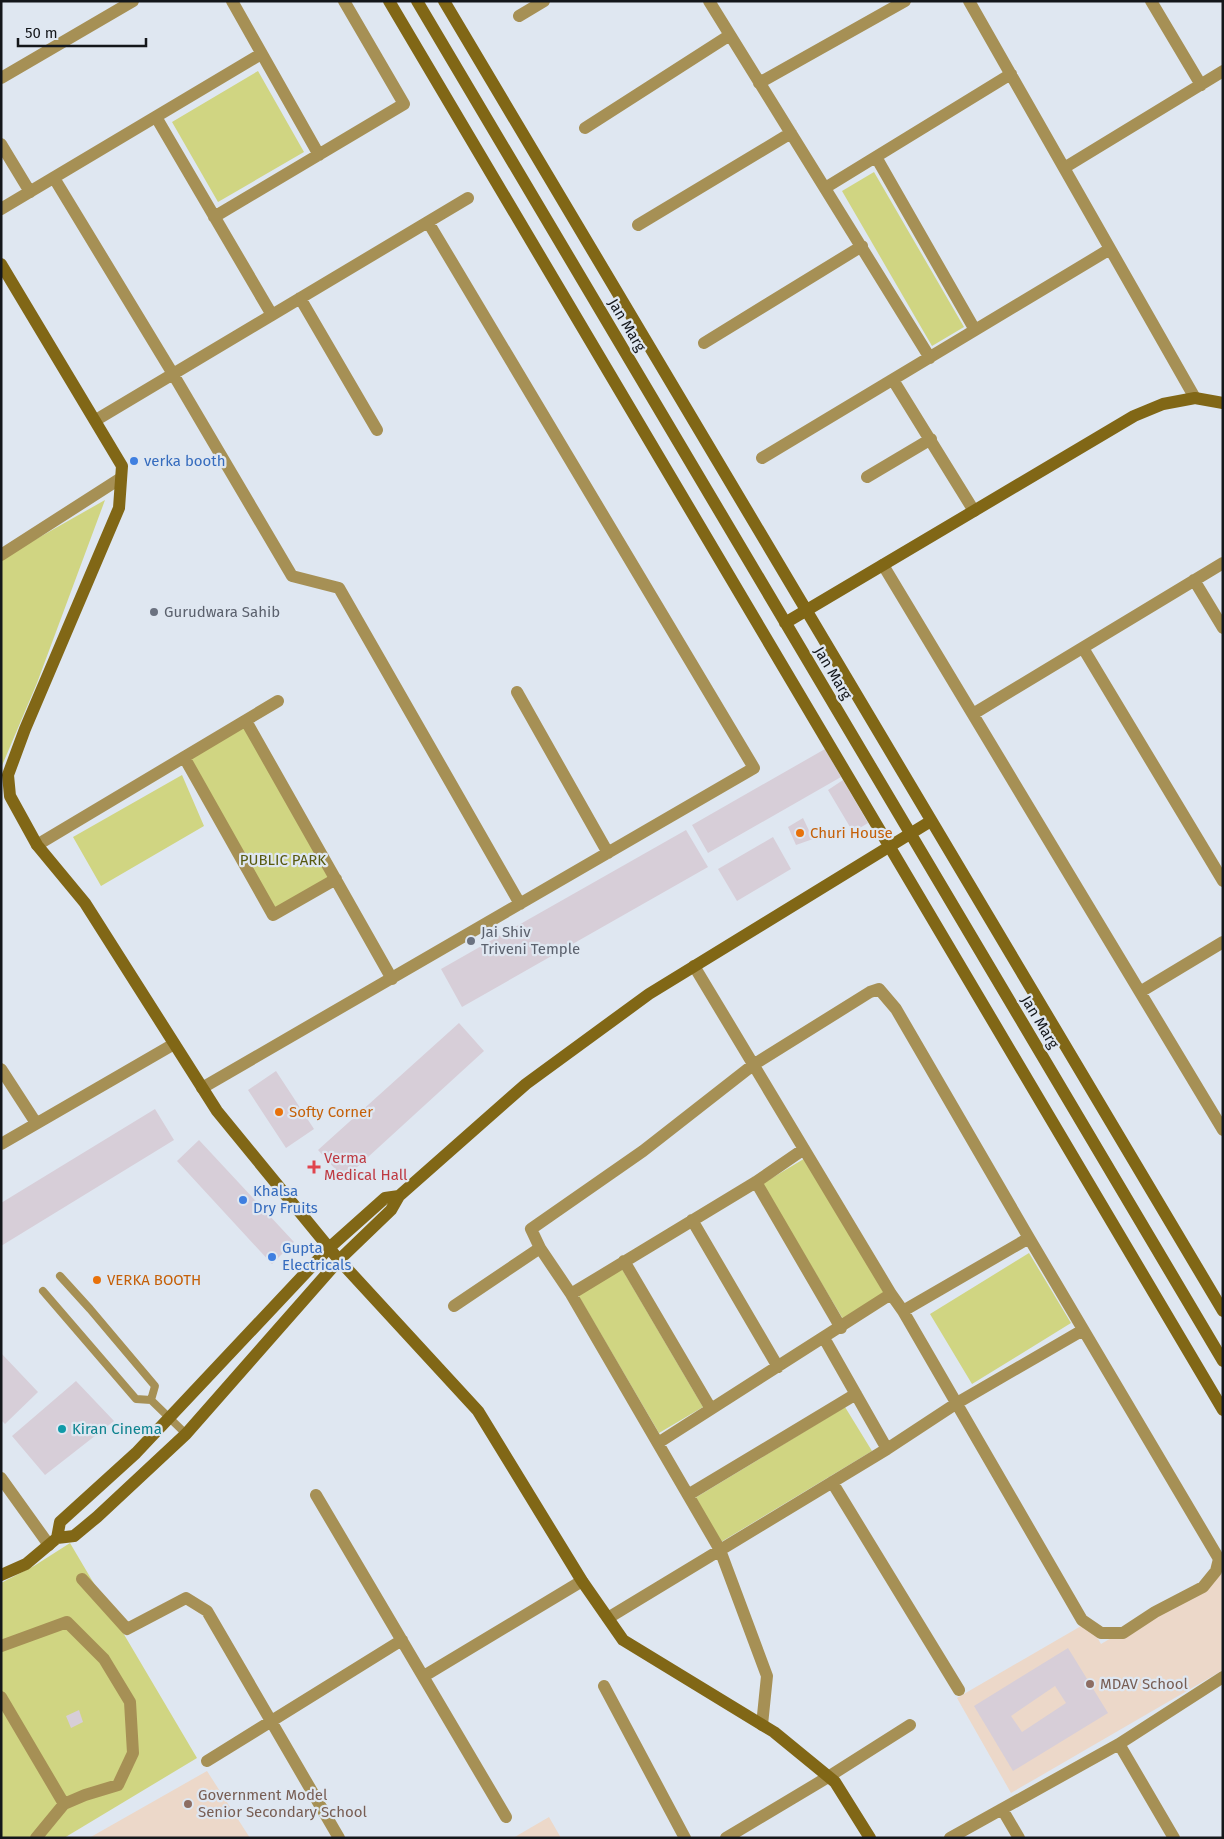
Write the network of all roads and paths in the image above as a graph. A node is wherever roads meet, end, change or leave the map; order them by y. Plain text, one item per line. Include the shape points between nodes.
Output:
1 (133, 1) edge
2 (232, 1) edge
3 (344, 1) edge
4 (389, 1) edge
5 (417, 1) edge
6 (444, 1) edge
7 (544, 1) edge
8 (709, 1) edge
9 (905, 1) edge
10 (969, 1) edge
11 (1151, 1) edge
12 (519, 16) dead end
13 (730, 35) junction
14 (261, 54) junction
15 (1223, 71) edge
16 (1010, 74) junction
17 (1, 78) edge
18 (759, 83) junction
19 (1201, 85) junction
20 (156, 117) junction
21 (585, 128) dead end
22 (790, 133) junction
23 (1, 144) edge
24 (319, 155) junction
25 (876, 157) junction
26 (1064, 168) junction
27 (54, 178) junction
28 (825, 188) junction
29 (30, 192) junction
30 (468, 198) dead end
31 (1, 209) edge
32 (214, 216) junction
33 (428, 222) junction
34 (638, 225) dead end
35 (862, 246) junction
36 (1110, 249) junction
37 (1, 264) edge
38 (300, 298) junction
39 (272, 315) junction
40 (975, 330) junction
41 (704, 344) dead end
42 (930, 358) junction
43 (173, 374) junction
44 (893, 380) junction
45 (1195, 398) junction
46 (1223, 403) edge
47 (96, 420) junction
48 (376, 430) dead end
49 (931, 439) junction
50 (762, 458) dead end
51 (867, 477) dead end
52 (122, 478) junction
53 (974, 511) junction
54 (1, 555) edge
55 (1223, 563) edge
56 (883, 565) junction
57 (1194, 580) junction
58 (806, 611) junction
59 (785, 623) junction
60 (1223, 628) edge
61 (1083, 648) junction
62 (516, 692) dead end
63 (278, 701) dead end
64 (973, 714) junction
65 (246, 721) junction
66 (184, 757) junction
67 (6, 794) edge
68 (931, 820) junction
69 (909, 834) junction
70 (37, 845) junction
71 (888, 847) junction
72 (608, 853) junction
73 (336, 879) junction
74 (1223, 881) edge
75 (520, 904) junction
76 (1223, 942) edge
77 (694, 966) junction
78 (392, 979) junction
79 (1140, 992) junction
80 (174, 1044) junction
81 (753, 1065) junction
82 (1, 1069) edge
83 (202, 1088) junction
84 (36, 1123) junction
85 (1223, 1130) edge
86 (1, 1144) edge
87 (804, 1149) junction
88 (756, 1182) junction
89 (399, 1196) junction
90 (692, 1220) junction
91 (1029, 1238) junction
92 (329, 1248) junction
93 (540, 1248) junction
94 (339, 1260) junction
95 (624, 1261) junction
96 (60, 1276) dead end
97 (43, 1291) dead end
98 (571, 1294) junction
99 (891, 1294) junction
100 (454, 1306) dead end
101 (904, 1311) junction
102 (1223, 1311) edge
103 (841, 1328) junction
104 (1083, 1330) junction
105 (824, 1338) junction
106 (1223, 1361) edge
107 (778, 1367) junction
108 (856, 1394) junction
109 (151, 1400) junction
110 (957, 1403) junction
111 (711, 1409) junction
112 (1223, 1410) edge
113 (169, 1418) junction
114 (186, 1434) junction
115 (658, 1443) junction
116 (886, 1450) junction
117 (1, 1478) edge
118 (832, 1482) junction
119 (316, 1495) dead end
120 (688, 1495) junction
121 (53, 1542) junction
122 (720, 1550) junction
123 (1, 1575) edge
124 (82, 1579) dead end
125 (582, 1581) junction
126 (608, 1618) junction
127 (402, 1640) junction
128 (1, 1646) edge
129 (424, 1676) junction
130 (1223, 1676) edge
131 (604, 1686) dead end
132 (959, 1690) dead end
133 (1, 1697) edge
134 (271, 1721) junction
135 (762, 1725) junction
136 (910, 1725) dead end
137 (1119, 1744) junction
138 (207, 1761) dead end
139 (828, 1777) junction
140 (64, 1804) junction
141 (1002, 1809) junction
142 (506, 1817) dead end
143 (36, 1838) edge
144 (339, 1838) edge
145 (685, 1838) edge
146 (726, 1838) edge
147 (870, 1838) edge
148 (950, 1838) edge
149 (1019, 1838) edge
150 (1174, 1838) edge

1 - 17 street
2 - 14 street
3 - 24 street via 404,104
4 - 71 street
5 - 59 street, Jan Marg
6 - 58 street, Jan Marg
7 - 12 street
8 - 13 street
9 - 18 street
10 - 16 street
11 - 19 street
13 - 18 street
13 - 21 street
14 - 20 street
14 - 24 street
15 - 19 street
16 - 25 street
16 - 26 street
18 - 22 street
19 - 26 street
20 - 27 street
20 - 32 street
22 - 28 street
22 - 34 street
23 - 29 street
24 - 32 street
25 - 28 street
25 - 40 street
26 - 36 street
27 - 29 street
27 - 43 street
28 - 35 street
29 - 31 street
30 - 33 street
32 - 39 street
33 - 38 street
33 - 72 street via 754,768
35 - 41 street
35 - 42 street
36 - 40 street
36 - 45 street
37 - 47 street
38 - 39 street
38 - 48 street
39 - 43 street
40 - 42 street
42 - 44 street
43 - 47 street
43 - 75 street via 292,576 339,588
44 - 49 street
44 - 50 street
45 - 46 street
45 - 53 street via 1163,404 1134,416
47 - 52 street via 122,466
49 - 51 street
49 - 53 street
52 - 54 street
52 - 67 street via 119,508 25,728 8,775
53 - 56 street
55 - 57 street
56 - 58 street
56 - 64 street
57 - 60 street
57 - 61 street
58 - 59 street
58 - 68 street, Jan Marg
59 - 69 street, Jan Marg
61 - 64 street
61 - 74 street
62 - 72 street
63 - 65 street
64 - 79 street
65 - 66 street
65 - 73 street
66 - 70 street
66 - 73 street via 273,915
67 - 70 street
68 - 69 street
68 - 102 street, Jan Marg
69 - 71 street
69 - 106 street, Jan Marg
70 - 80 street via 85,902
71 - 77 street
71 - 112 street
72 - 75 street
73 - 78 street
75 - 78 street
76 - 79 street
77 - 81 street
77 - 89 street via 649,994 526,1084
78 - 83 street
79 - 85 street
80 - 83 street
80 - 84 street
81 - 87 street
81 - 91 street via 878,989 896,1009
81 - 93 street via 643,1151 531,1229
82 - 84 street
83 - 92 street via 217,1111
84 - 86 street
87 - 88 street
87 - 99 street
88 - 90 street
88 - 103 street
89 - 92 street via 385,1198
89 - 94 street via 391,1210
90 - 95 street
90 - 107 street
91 - 101 street
91 - 104 street
92 - 94 street
92 - 113 street
93 - 98 street
93 - 100 street
94 - 114 street
94 - 125 street via 478,1411
95 - 98 street
95 - 111 street
96 - 109 lane via 155,1386
97 - 109 lane via 136,1399
98 - 115 street
99 - 101 street
99 - 103 street
101 - 110 street
103 - 105 street
104 - 110 street
104 - 110 street via 1219,1560 1216,1571 1203,1587 1122,1633 1101,1633 1082,1620
105 - 107 street
105 - 108 street
107 - 111 street
108 - 116 street
108 - 120 street
109 - 113 lane
110 - 116 street
111 - 115 street
113 - 114 lane
113 - 121 street via 136,1453 60,1522
114 - 121 street via 98,1517 74,1536
115 - 120 street
116 - 118 street
117 - 121 street
118 - 122 street
118 - 132 street
119 - 127 street
120 - 122 street
121 - 123 street via 26,1564
122 - 126 street
122 - 135 street via 767,1676
124 - 134 street via 127,1629 186,1598 207,1611
125 - 126 street
125 - 129 street
126 - 135 street via 623,1640
127 - 129 street
127 - 134 street
128 - 140 street via 66,1622 104,1659 130,1702 133,1753 118,1785
129 - 142 street
130 - 137 street
131 - 145 street
133 - 140 street
134 - 138 street
134 - 144 street
135 - 139 street
136 - 139 street
137 - 141 street
137 - 150 street
139 - 146 street
139 - 147 street via 835,1782
140 - 143 street
141 - 148 street
141 - 149 street

